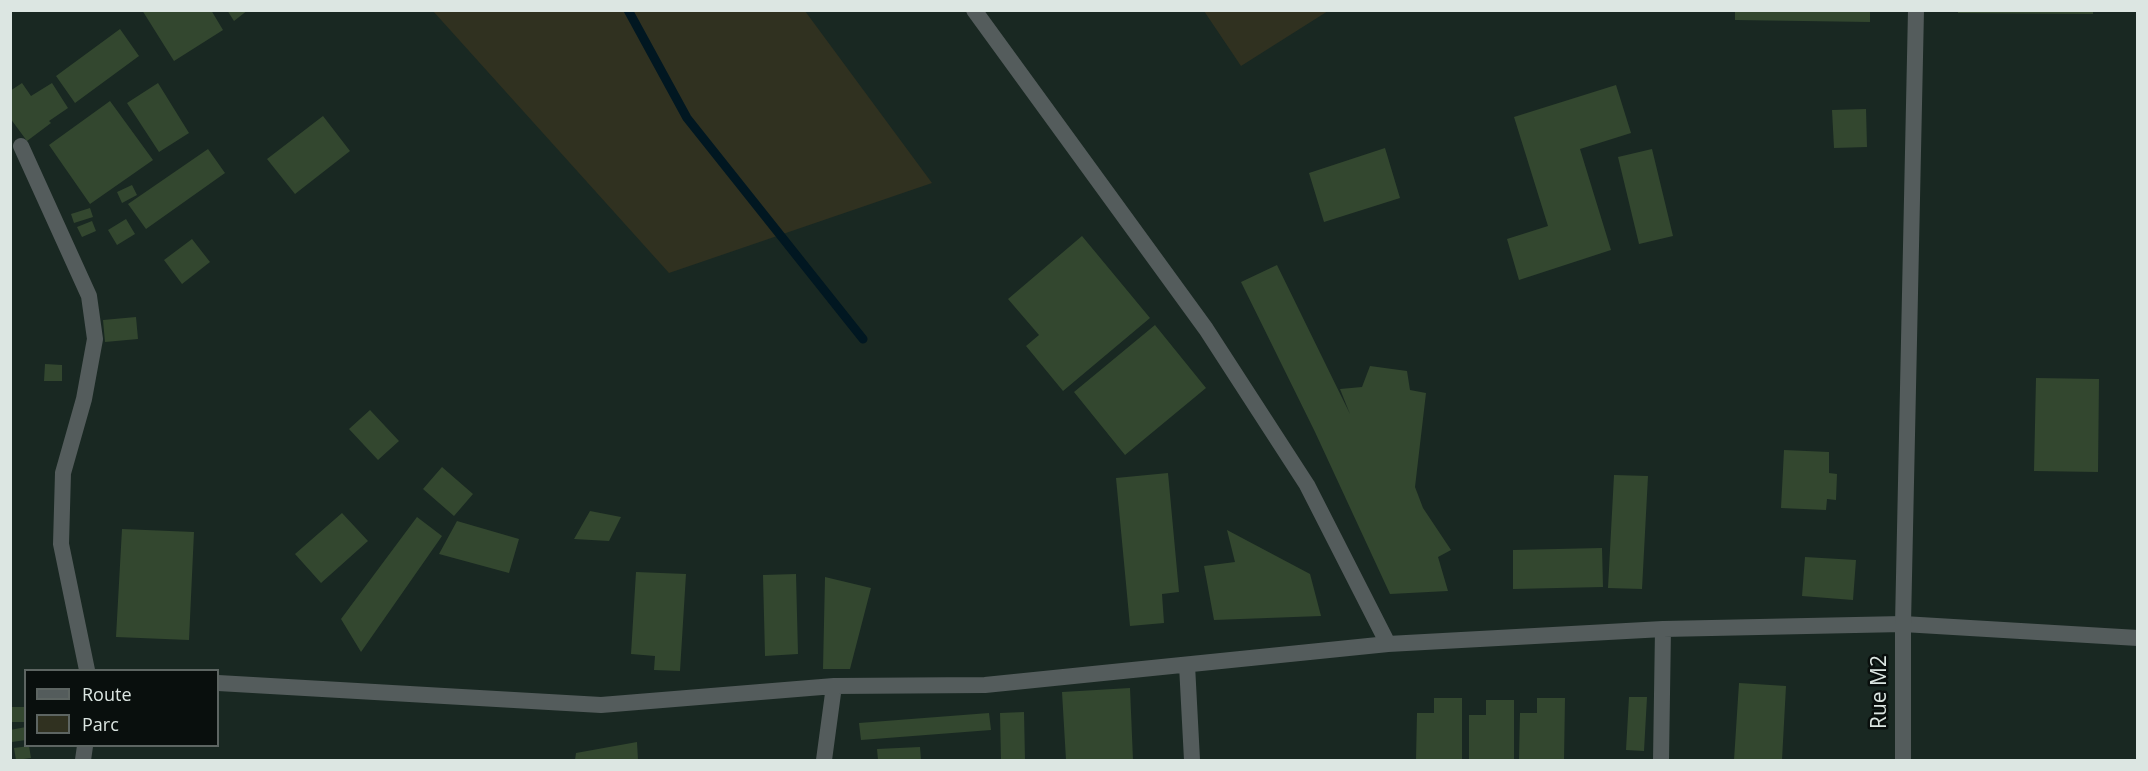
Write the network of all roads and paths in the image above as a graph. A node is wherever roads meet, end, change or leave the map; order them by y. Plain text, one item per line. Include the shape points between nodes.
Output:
1 (974, 10) edge
2 (1916, 10) edge
3 (21, 146) dead end
4 (1903, 624) junction
5 (1663, 629) junction
6 (2138, 638) edge
7 (1388, 644) junction
8 (1187, 665) junction
9 (87, 669) edge
10 (219, 684) edge
11 (834, 686) junction
12 (824, 760) edge
13 (1192, 760) edge
14 (1661, 760) edge
15 (1903, 760) edge

1 - 7 street via 1206,329 1307,485
2 - 4 street, Rue M2
3 - 9 street via 89,296 95,339 84,399 63,473 61,544
4 - 5 street
4 - 6 street
4 - 15 street, Rue M2
5 - 7 street
5 - 14 street
7 - 8 street
8 - 11 street via 986,685
8 - 13 street
10 - 11 street via 601,705
11 - 12 street

